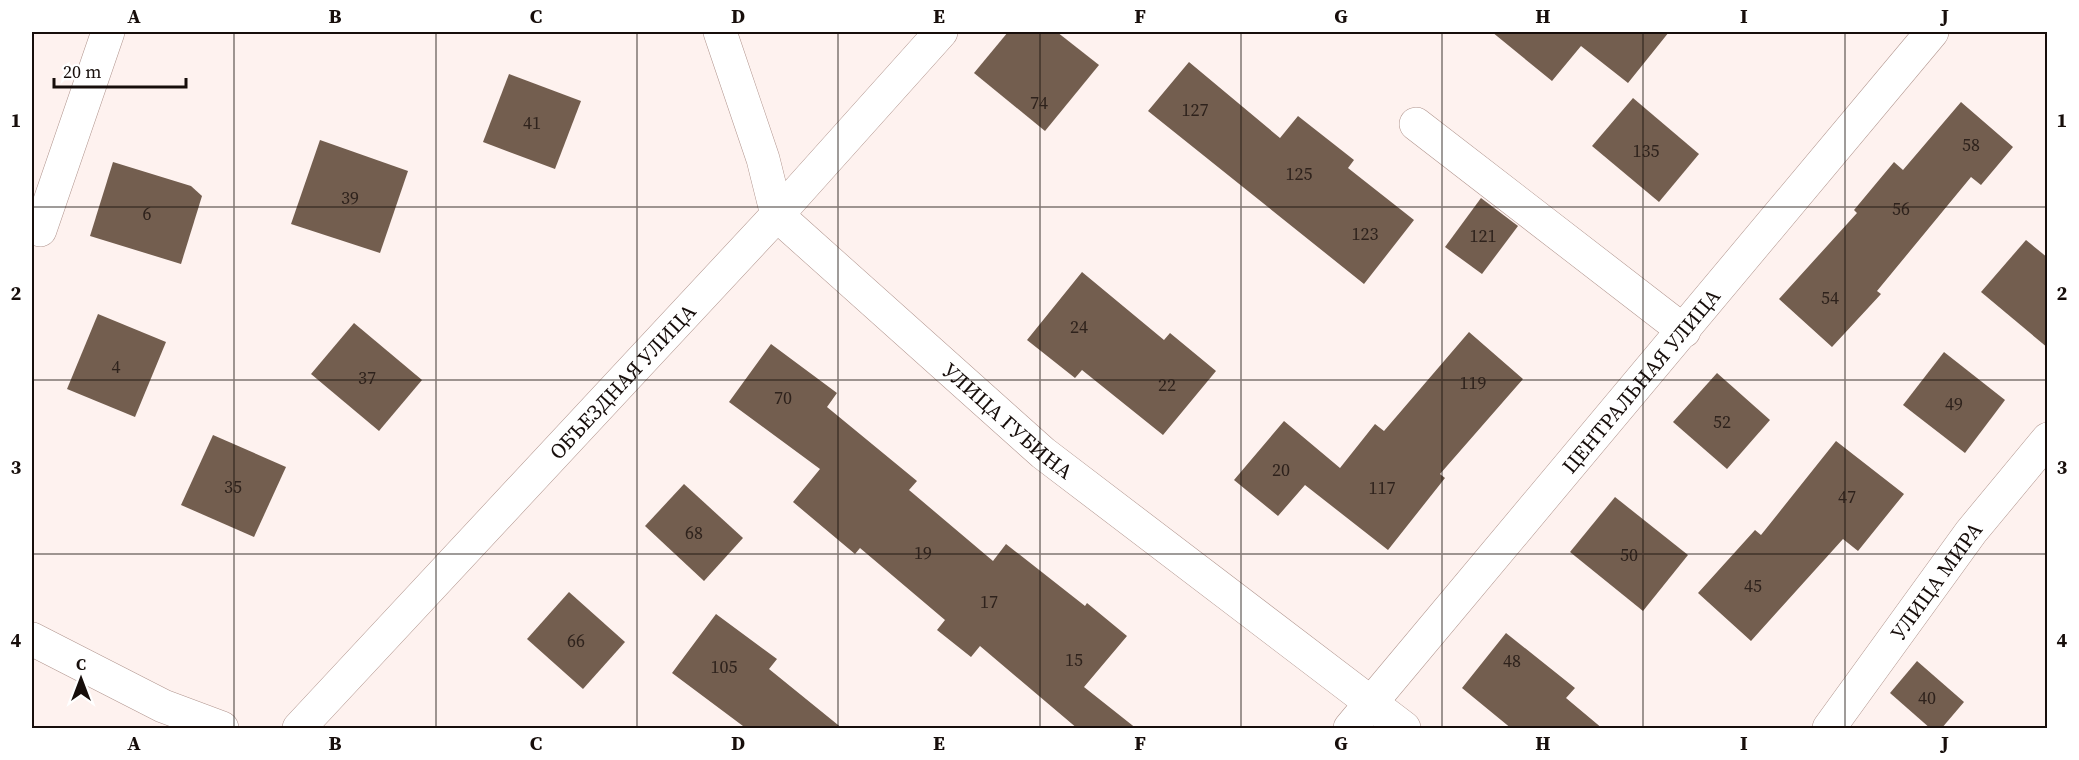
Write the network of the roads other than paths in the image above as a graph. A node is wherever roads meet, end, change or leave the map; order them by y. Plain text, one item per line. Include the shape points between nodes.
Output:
1 (108, 32) edge
2 (720, 32) edge
3 (941, 32) edge
4 (1932, 32) edge
5 (1416, 124) dead end
6 (777, 215) junction
7 (40, 230) dead end
8 (1684, 331) junction
9 (2048, 439) edge
10 (32, 639) edge
11 (1371, 703) junction
12 (222, 729) edge
13 (299, 729) edge
14 (1350, 729) edge
15 (1404, 729) edge
16 (1829, 729) edge

1 - 7 street
2 - 6 street via 763,159
3 - 6 street, ОБЪЕЗДНАЯ УЛИЦА
4 - 8 street, ЦЕНТРАЛЬНАЯ УЛИЦА
5 - 8 street
6 - 11 street, УЛИЦА ГУБИНА via 1043,453
6 - 13 street, ОБЪЕЗДНАЯ УЛИЦА
8 - 11 street, ЦЕНТРАЛЬНАЯ УЛИЦА
9 - 16 street, УЛИЦА МИРА via 1971,532
10 - 12 street via 163,706
11 - 14 street, ЦЕНТРАЛЬНАЯ УЛИЦА
11 - 15 street, УЛИЦА ГУБИНА

